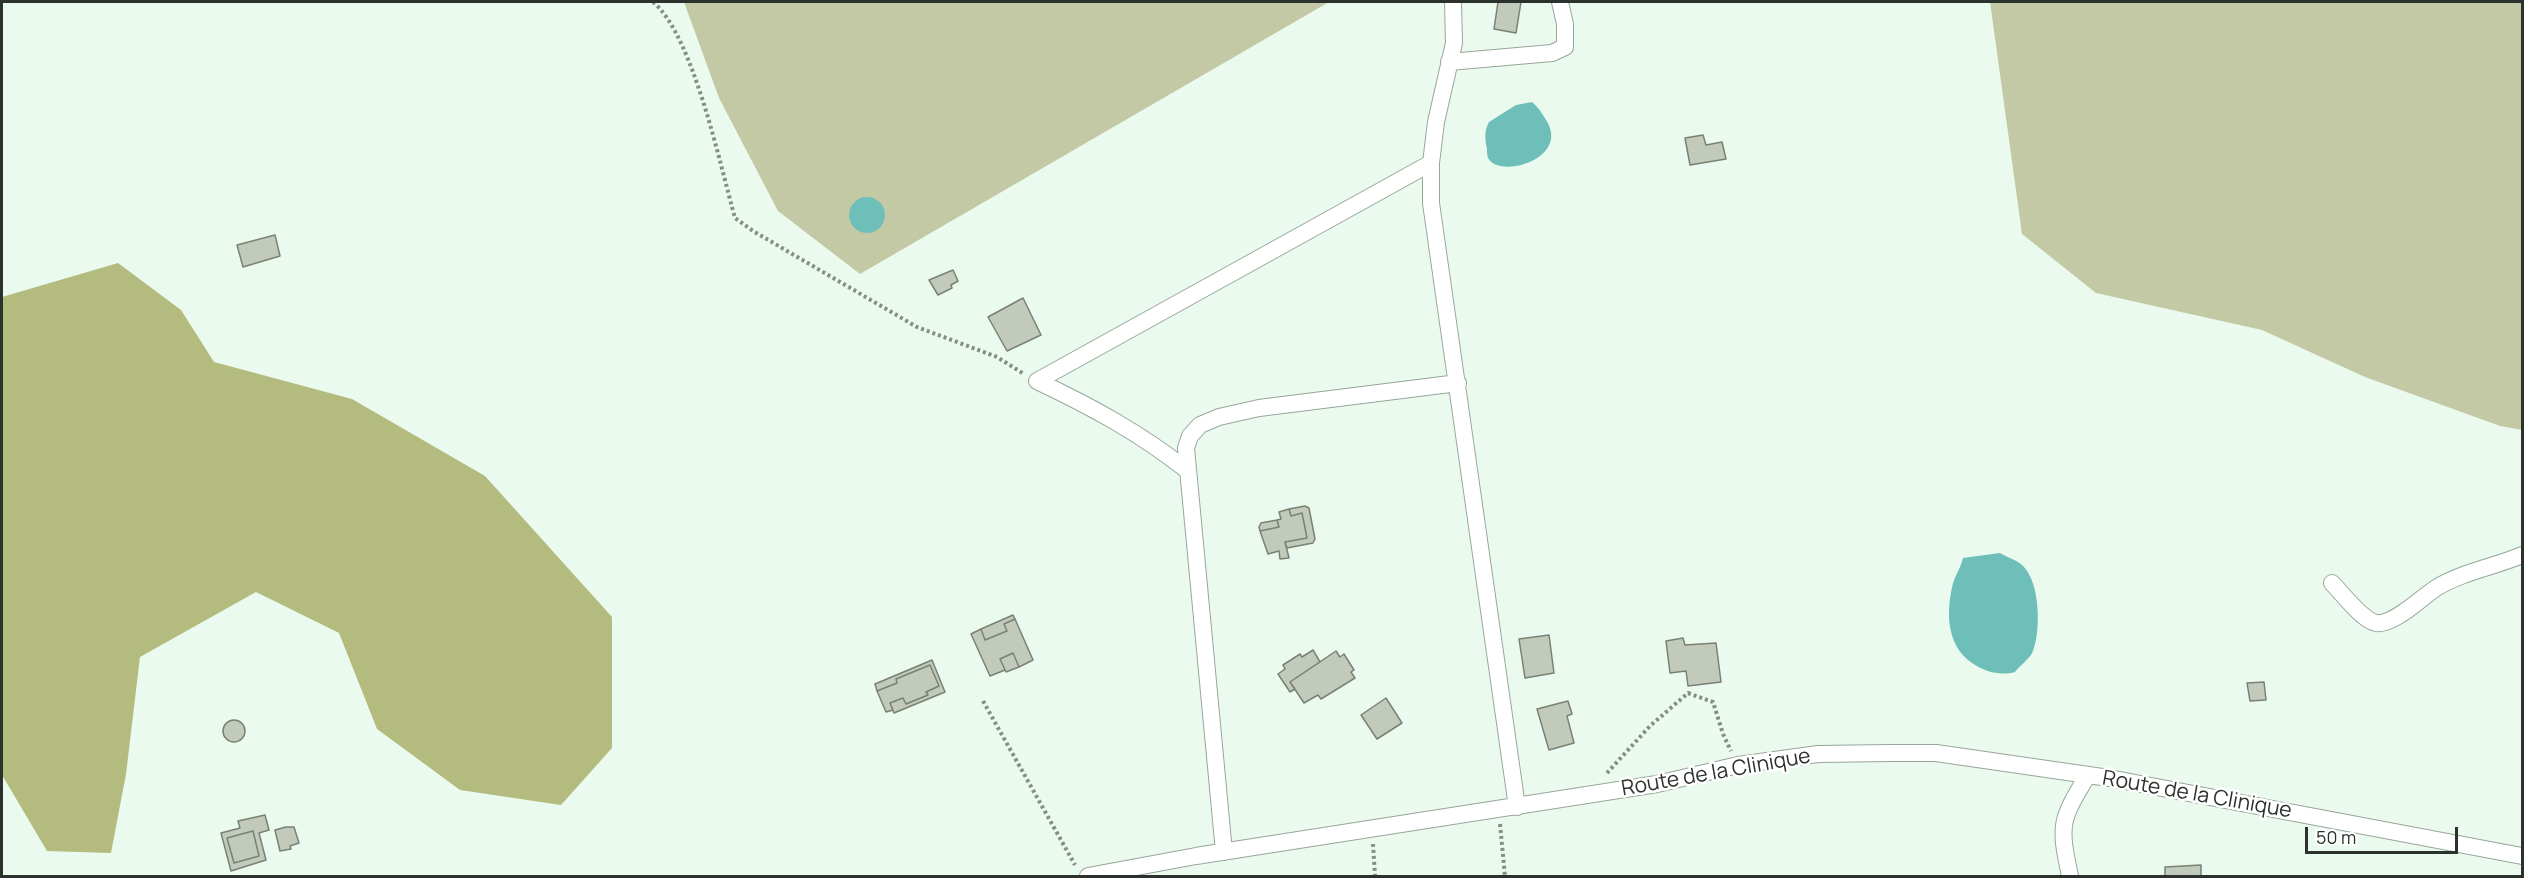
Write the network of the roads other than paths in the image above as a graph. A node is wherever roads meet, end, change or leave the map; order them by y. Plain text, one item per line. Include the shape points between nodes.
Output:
1 (1453, 2) edge
2 (1560, 2) edge
3 (1449, 62) junction
4 (1431, 163) junction
5 (1458, 383) junction
6 (1188, 471) junction
7 (2523, 555) edge
8 (2332, 583) dead end
9 (2088, 775) junction
10 (1516, 807) junction
11 (1224, 852) junction
12 (2523, 856) edge
13 (1082, 871) edge
14 (2070, 876) edge

1 - 3 street via 1454,43
2 - 3 street via 1566,38 1560,51
3 - 4 street
4 - 5 street via 1431,203
4 - 6 street via 1037,381 1101,412
5 - 6 street via 1259,408 1220,417 1200,425 1190,436 1186,448
5 - 10 street
6 - 11 street
7 - 8 street via 2453,579 2398,615 2377,623 2366,618
9 - 10 street, Route de la Clinique via 1936,753 1818,754
9 - 12 street, Route de la Clinique
9 - 14 street via 2062,824
10 - 11 street, Route de la Clinique
11 - 13 street, Route de la Clinique

